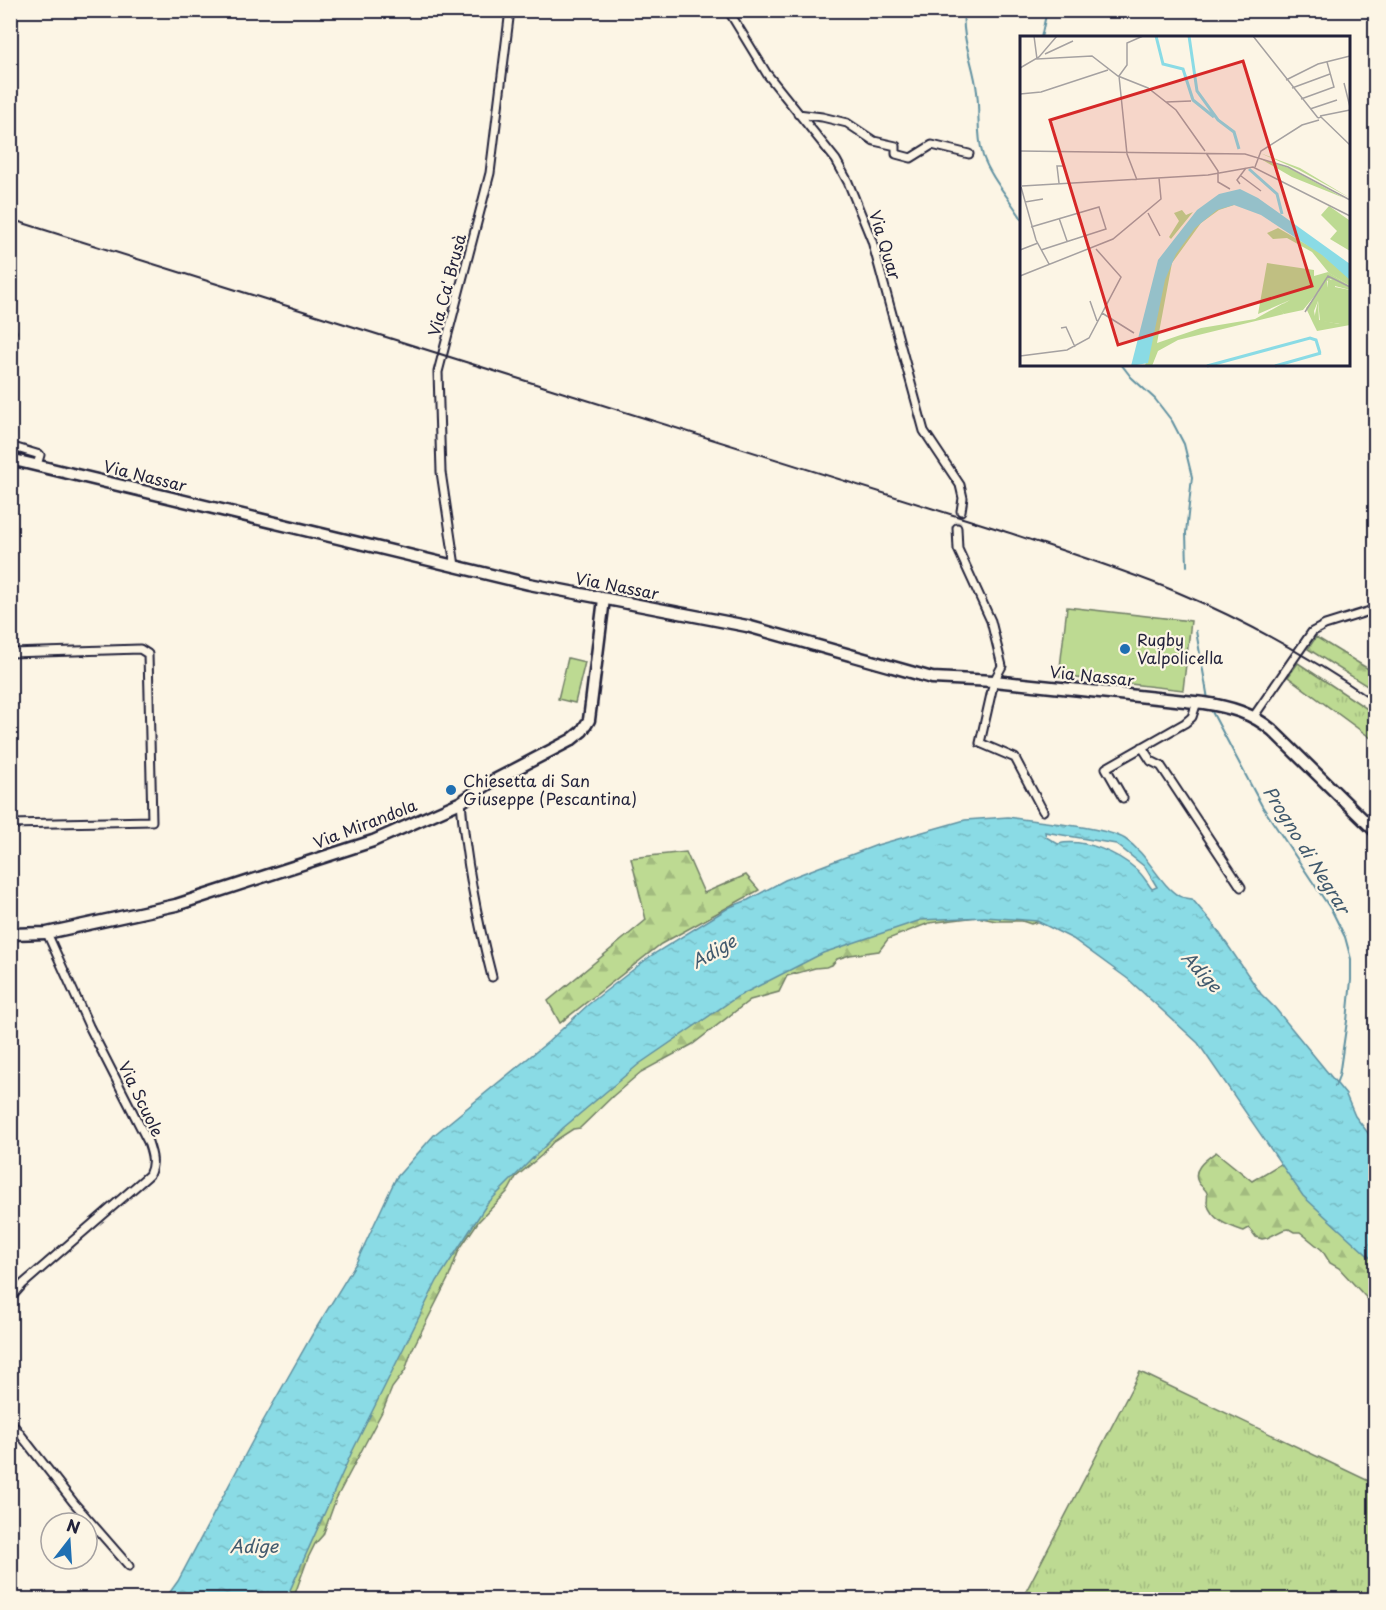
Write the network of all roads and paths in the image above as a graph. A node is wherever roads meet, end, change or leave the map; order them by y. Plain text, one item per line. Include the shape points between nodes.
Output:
1 (510, 10) edge
2 (728, 10) edge
3 (798, 114) junction
4 (969, 154) dead end
5 (10, 446) edge
6 (10, 459) edge
7 (37, 465) junction
8 (961, 511) tunnel mouth
9 (957, 528) tunnel mouth
10 (455, 566) junction
11 (604, 599) junction
12 (1376, 609) edge
13 (10, 653) edge
14 (994, 681) junction
15 (1201, 702) junction
16 (1254, 716) junction
17 (1143, 747) junction
18 (1123, 798) dead end
19 (460, 802) junction
20 (1043, 811) dead end
21 (10, 824) edge
22 (1376, 832) edge
23 (1242, 888) dead end
24 (47, 933) junction
25 (10, 934) edge
26 (492, 977) dead end
27 (10, 1299) edge
28 (10, 1421) edge
29 (129, 1566) dead end

1 - 10 street, Via Ca' Brusà via 490,173 438,372 441,472
2 - 3 street, Via Quar via 767,74
3 - 4 street via 847,123 874,141 896,146 896,154 911,158 932,145
3 - 8 street, Via Quar via 836,160 859,207 872,241 924,431 960,485
5 - 7 street via 40,455
6 - 7 main road, Via Nassar
7 - 10 main road, Via Nassar
9 - 14 street via 958,549 991,621 1002,666
10 - 11 main road, Via Nassar
11 - 14 main road, Via Nassar via 747,626 932,678
11 - 19 main road, Via Mirandola via 589,720 582,731
12 - 16 street via 1312,632
13 - 21 street via 140,650 148,654 152,821
14 - 15 main road, Via Nassar
14 - 20 street via 980,743 1015,759
15 - 16 main road, Via Nassar
15 - 17 street via 1185,723
16 - 22 main road, Via Nassar
17 - 18 street via 1106,768
17 - 23 street via 1151,760 1161,766
19 - 24 main road, Via Mirandola via 373,841 176,905
19 - 26 street via 474,906
24 - 25 main road, Via Mirandola
24 - 27 street, Via Scuole via 148,1142 153,1167 149,1175
28 - 29 street

